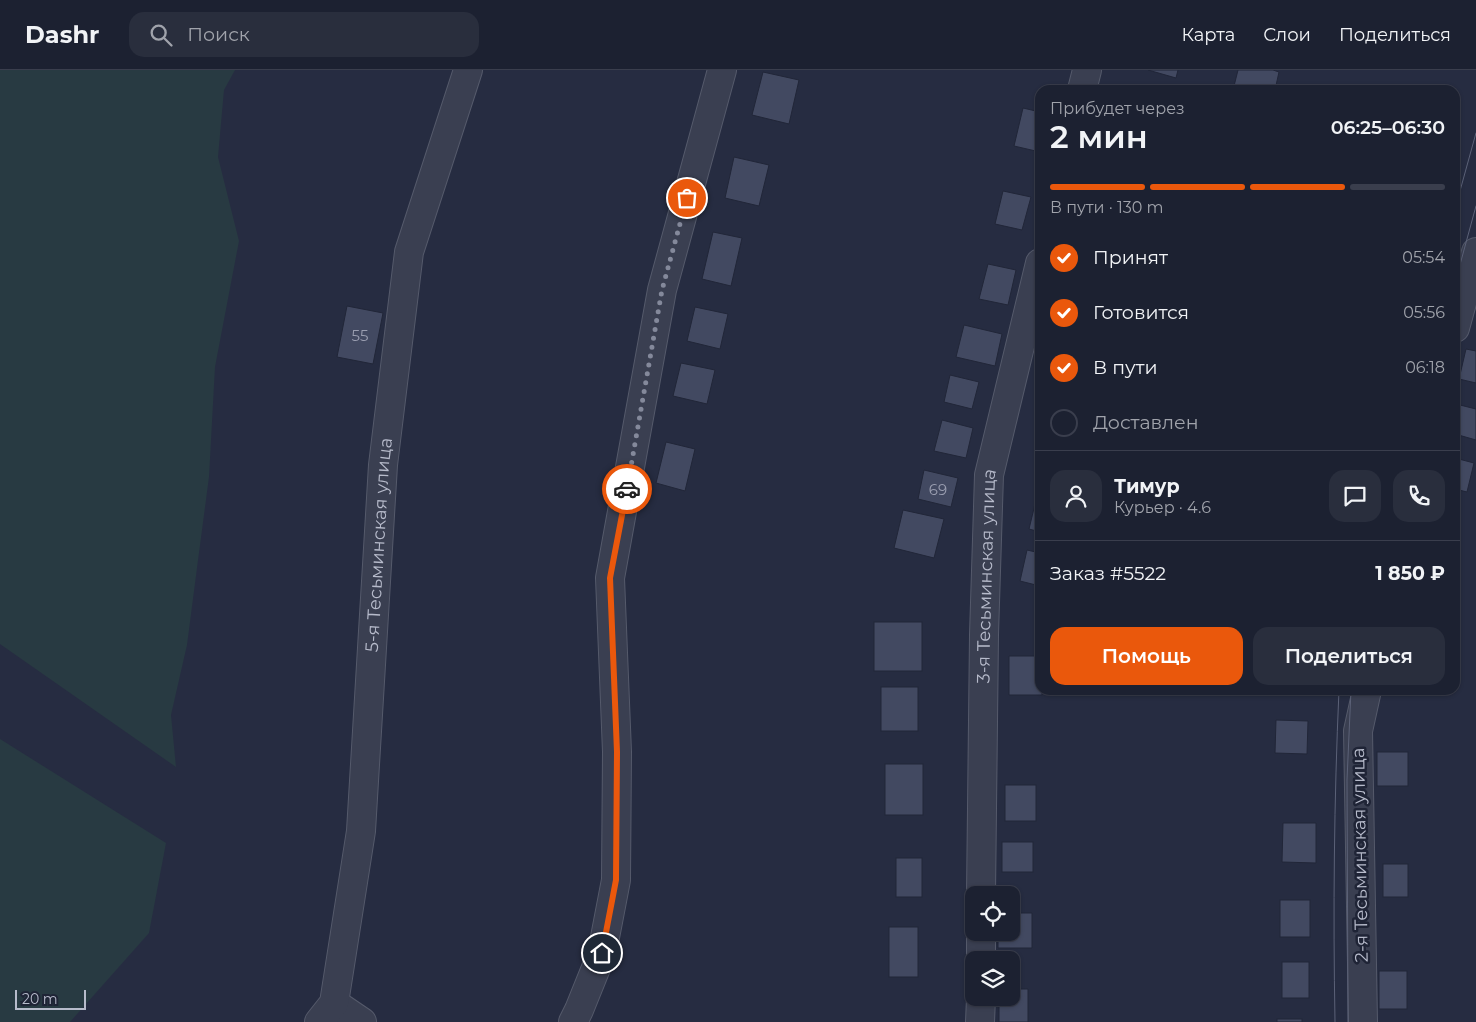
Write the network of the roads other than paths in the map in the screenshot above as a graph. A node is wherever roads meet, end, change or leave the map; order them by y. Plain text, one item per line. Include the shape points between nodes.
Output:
1 (468, 70) edge
2 (722, 70) edge
3 (1087, 70) edge
4 (1083, 85) edge
5 (1476, 252) edge
6 (1035, 284) edge
7 (1460, 310) edge
8 (1366, 695) edge
9 (982, 886) edge
10 (981, 1006) edge
11 (327, 1012) edge
12 (362, 1022) edge
13 (573, 1022) edge
14 (980, 1022) edge
15 (1363, 1022) edge

1 - 11 street, 5-я Тесьминская улица via 409,252 383,465 361,831
2 - 13 street via 662,290 610,578 617,752 616,880 602,953
3 - 4 street
5 - 7 street
6 - 9 street, 3-я Тесьминская улица via 989,475
8 - 15 street, 2-я Тесьминская улица via 1358,731
10 - 14 street
11 - 12 street

